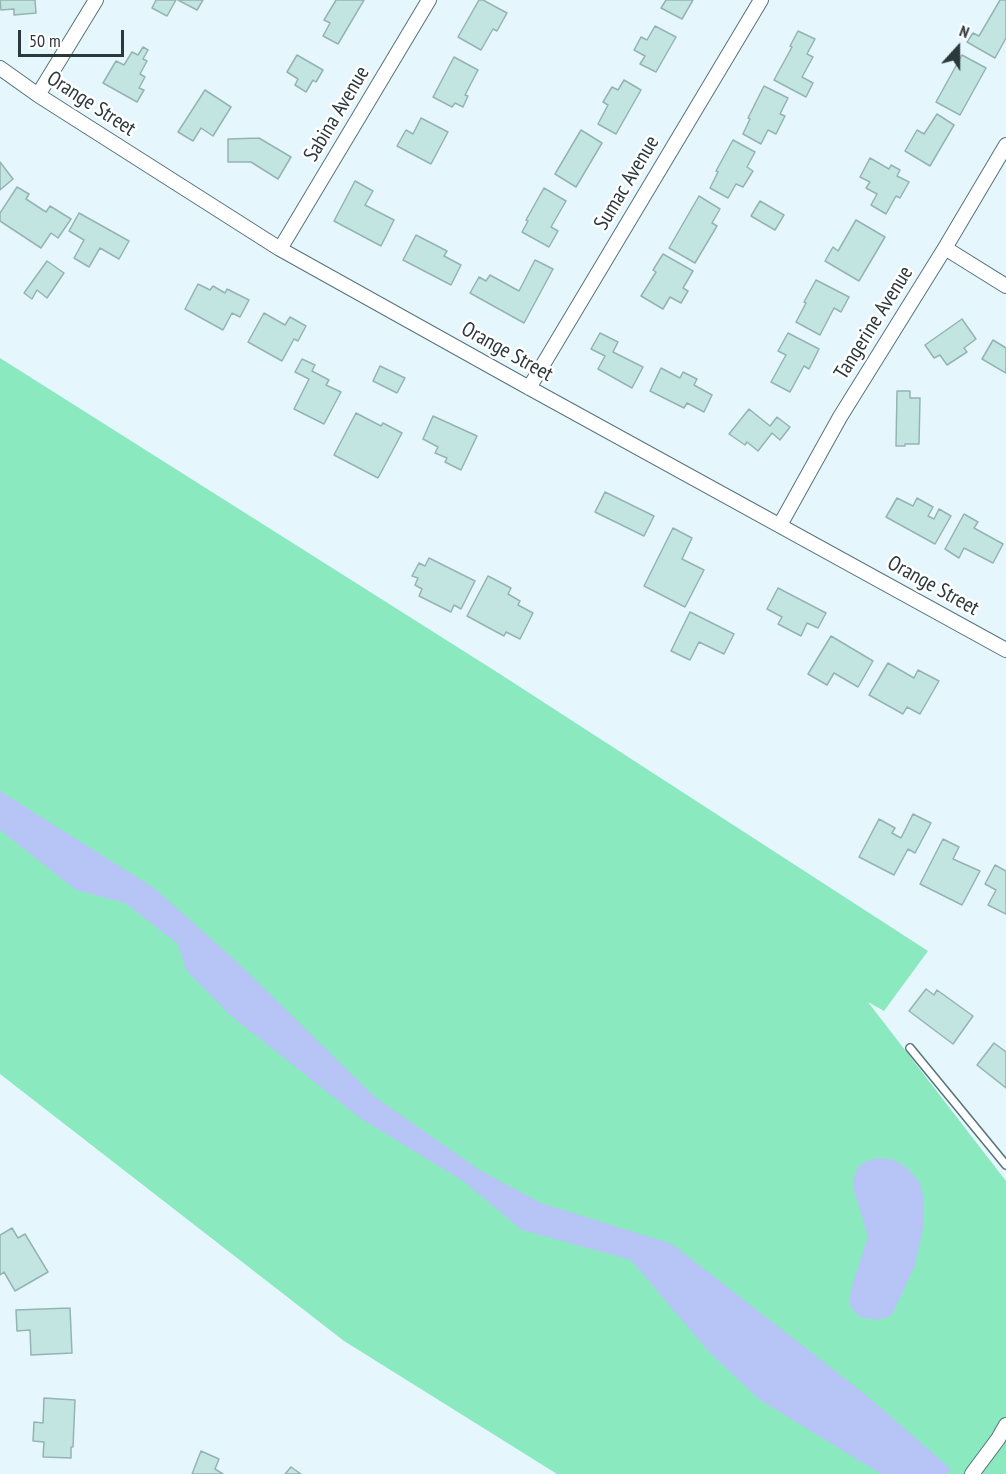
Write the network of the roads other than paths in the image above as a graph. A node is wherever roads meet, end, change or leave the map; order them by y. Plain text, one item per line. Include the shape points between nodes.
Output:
1 (96, 0) edge
2 (429, 0) edge
3 (761, 0) edge
4 (0, 68) edge
5 (38, 95) junction
6 (1006, 145) edge
7 (945, 248) junction
8 (280, 249) junction
9 (1006, 285) edge
10 (529, 388) junction
11 (780, 525) junction
12 (1006, 650) edge
13 (910, 1048) dead end
14 (1006, 1165) edge
15 (1006, 1425) edge
16 (972, 1474) edge

1 - 5 street
2 - 8 street, Sabina Avenue
3 - 10 street, Sumac Avenue
4 - 5 street, Orange Street
5 - 8 street, Orange Street
6 - 7 street, Tangerine Avenue
7 - 9 street
7 - 11 street, Tangerine Avenue via 840,417
8 - 10 street, Orange Street
10 - 11 street, Orange Street
11 - 12 street, Orange Street
13 - 14 lane
15 - 16 street

